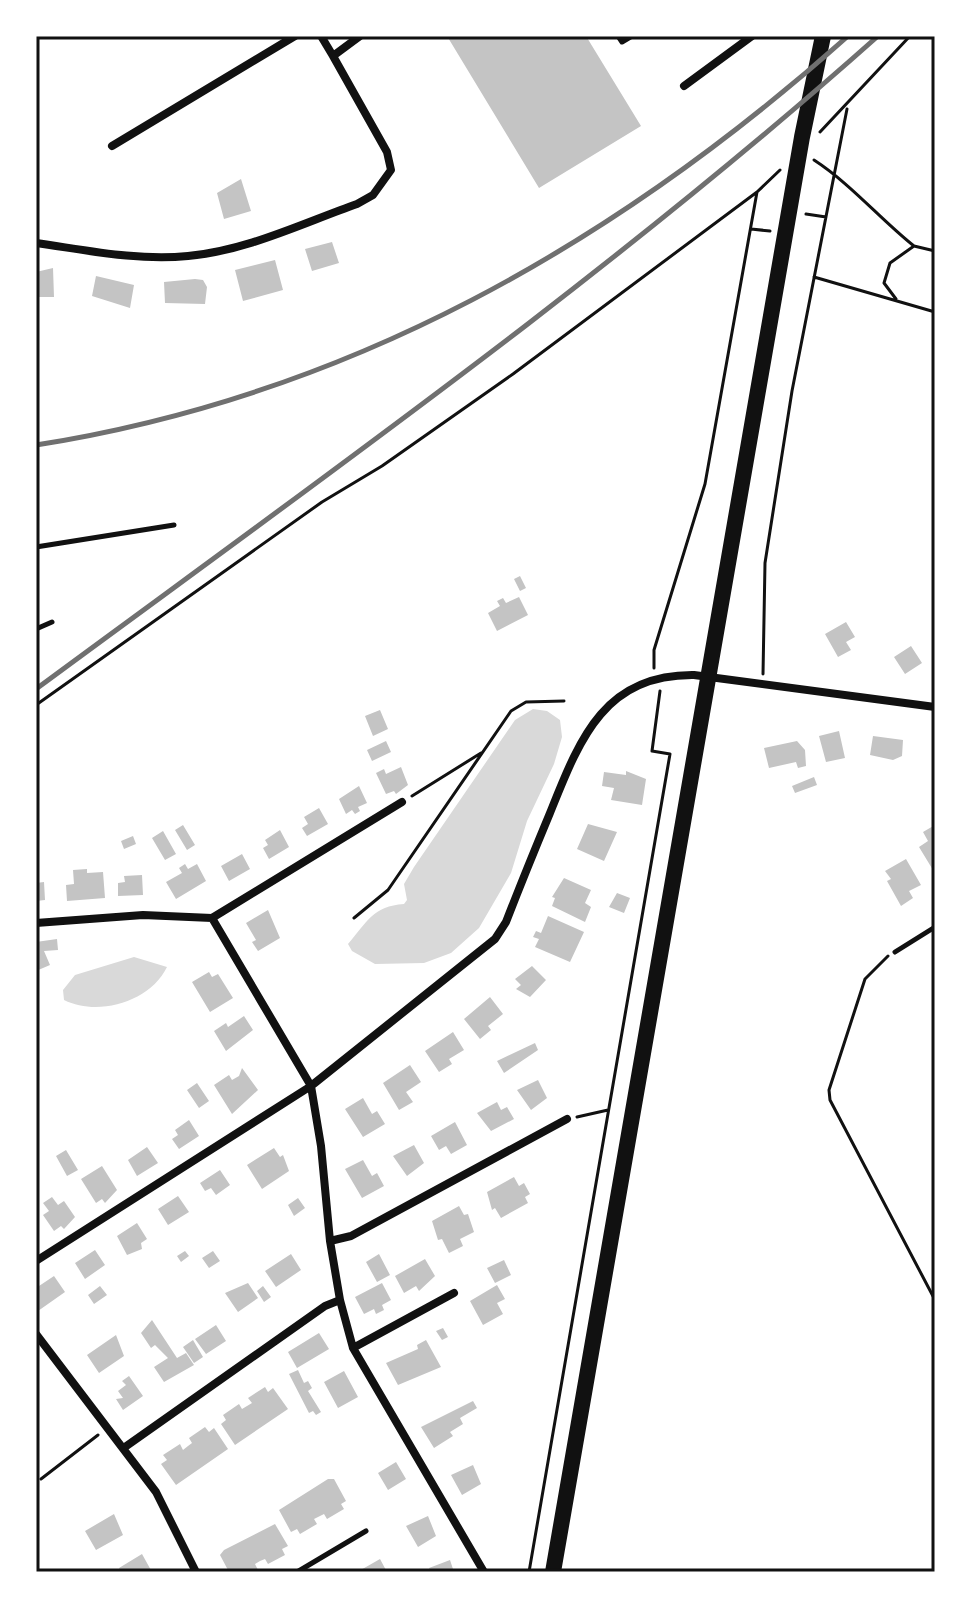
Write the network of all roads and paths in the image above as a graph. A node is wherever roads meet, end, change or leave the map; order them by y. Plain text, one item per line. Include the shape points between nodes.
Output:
1 (295, 36) edge
2 (321, 36) edge
3 (360, 36) edge
4 (618, 36) edge
5 (632, 36) edge
6 (752, 36) edge
7 (823, 36) edge
8 (333, 56) junction
9 (684, 86) dead end
10 (848, 106) dead end
11 (112, 146) dead end
12 (812, 158) dead end
13 (835, 174) junction
14 (757, 192) dead end
15 (795, 216) junction
16 (826, 217) junction
17 (751, 229) dead end
18 (770, 231) dead end
19 (36, 243) edge
20 (914, 246) junction
21 (935, 251) edge
22 (814, 277) junction
23 (897, 301) junction
24 (935, 312) edge
25 (707, 477) dead end
26 (174, 525) dead end
27 (36, 547) edge
28 (52, 622) dead end
29 (36, 629) edge
30 (658, 679) junction
31 (763, 683) junction
32 (564, 701) dead end
33 (36, 705) edge
34 (935, 707) edge
35 (484, 751) junction
36 (402, 802) joint
37 (212, 918) junction
38 (354, 918) dead end
39 (36, 923) edge
40 (935, 927) edge
41 (895, 952) joint
42 (311, 1086) junction
43 (608, 1110) junction
44 (567, 1119) joint
45 (330, 1241) junction
46 (36, 1261) edge
47 (454, 1293) dead end
48 (340, 1300) junction
49 (935, 1300) edge
50 (36, 1334) edge
51 (353, 1348) junction
52 (109, 1427) junction
53 (125, 1447) junction
54 (41, 1479) dead end
55 (366, 1531) dead end
56 (196, 1572) edge
57 (297, 1572) edge
58 (484, 1572) edge
59 (529, 1572) edge
60 (553, 1572) edge

1 - 11 street
2 - 8 street
3 - 8 street
4 - 5 lane via 622,42
6 - 9 street
7 - 15 main road
8 - 19 street via 387,152 391,170 373,195 225,250 188,256 121,255
10 - 13 path
12 - 13 path
13 - 16 path
13 - 20 path
14 - 33 path via 513,374
15 - 16 path
15 - 60 main road via 714,641
16 - 22 path
17 - 18 path
20 - 21 path
20 - 23 path via 885,272 884,283
22 - 23 path
22 - 31 path via 765,563
23 - 24 path
25 - 30 path via 654,650
26 - 27 lane
28 - 29 lane
30 - 31 street via 694,675
30 - 42 street via 621,696 590,725 495,939
30 - 43 path via 652,751 670,754
31 - 34 street
32 - 35 path via 520,703
35 - 36 path
35 - 38 path via 388,890
36 - 37 street
37 - 39 street via 143,915
37 - 42 street
40 - 41 lane
41 - 49 path via 865,979 830,1100
42 - 45 street
42 - 46 street
43 - 44 path
43 - 59 path
44 - 45 street via 351,1236
45 - 48 street
47 - 51 street
48 - 51 street
48 - 53 street
50 - 52 street
51 - 58 street
52 - 53 street
52 - 54 path
53 - 56 street via 156,1492
55 - 57 lane

